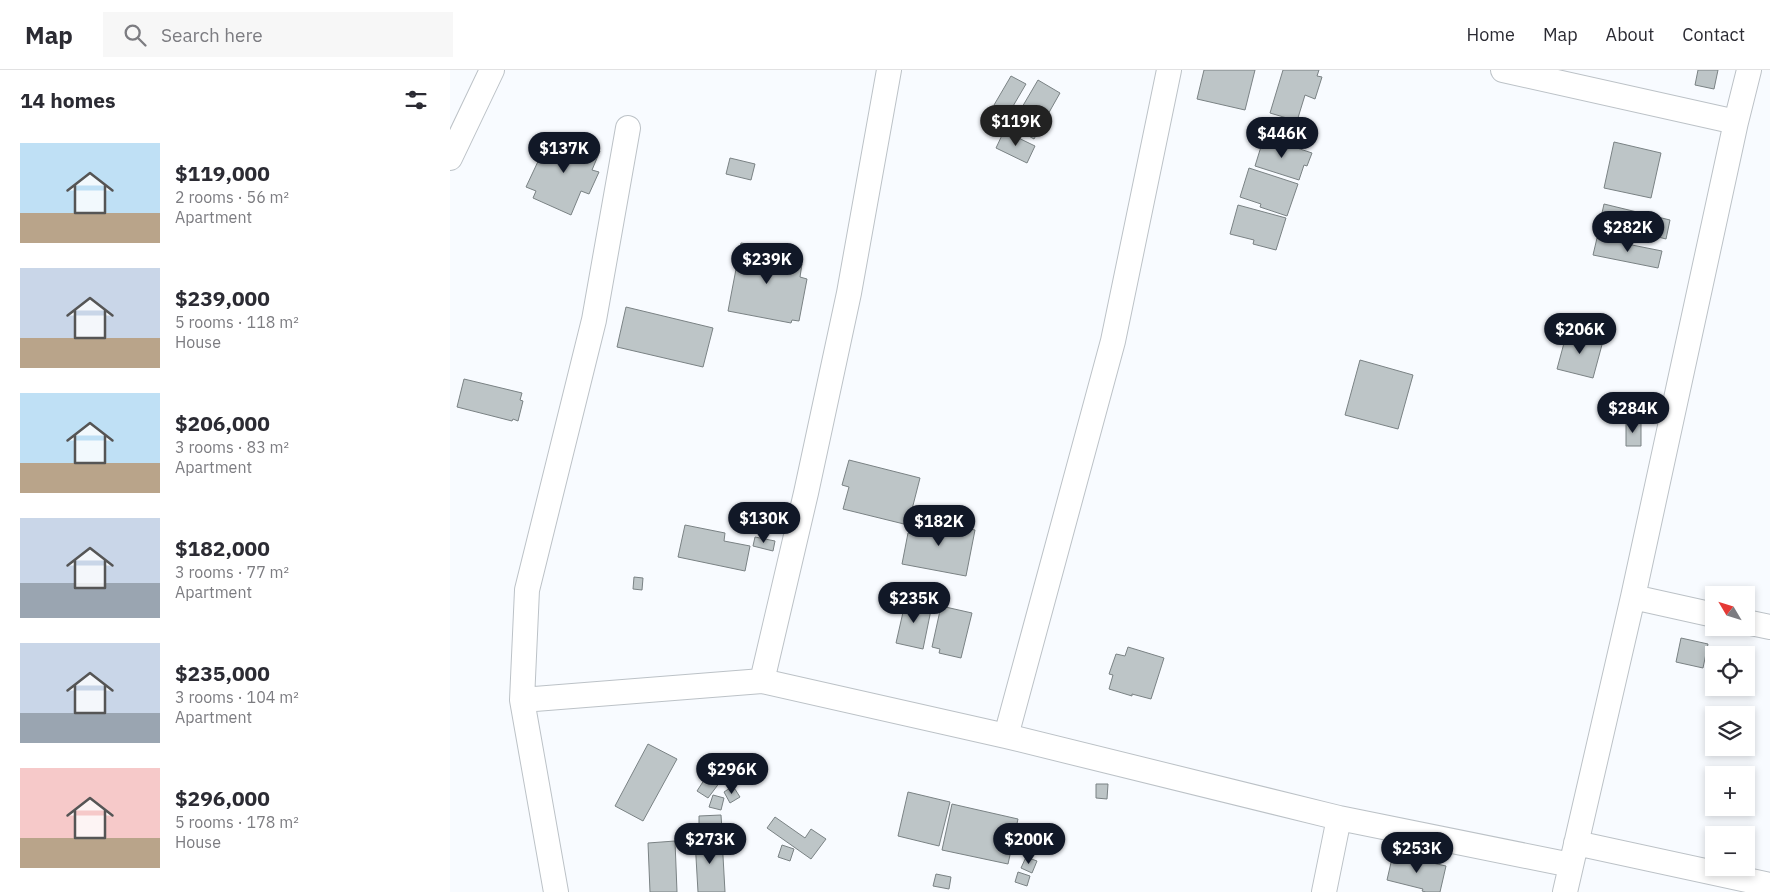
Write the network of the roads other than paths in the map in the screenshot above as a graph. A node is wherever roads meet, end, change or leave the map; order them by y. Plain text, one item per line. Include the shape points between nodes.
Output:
1 (492, 70) edge
2 (889, 70) edge
3 (1169, 70) edge
4 (1503, 70) edge
5 (1749, 70) edge
6 (1736, 122) junction
7 (628, 128) dead end
8 (450, 158) edge
9 (1633, 597) junction
10 (1705, 613) edge
11 (1755, 624) edge
12 (1770, 627) edge
13 (762, 681) junction
14 (522, 700) junction
15 (1006, 736) junction
16 (1339, 818) junction
17 (1574, 854) junction
18 (1770, 885) edge
19 (556, 892) edge
20 (1324, 892) edge
21 (1565, 892) edge

1 - 8 street
2 - 13 street via 849,293
3 - 15 street via 1113,340
4 - 6 street
5 - 6 street
6 - 9 street
7 - 14 street via 594,320 527,590
9 - 10 street
9 - 17 street
11 - 12 street
13 - 14 street
13 - 15 street
14 - 19 street
15 - 16 street
16 - 17 street
16 - 20 street
17 - 18 street
17 - 21 street

